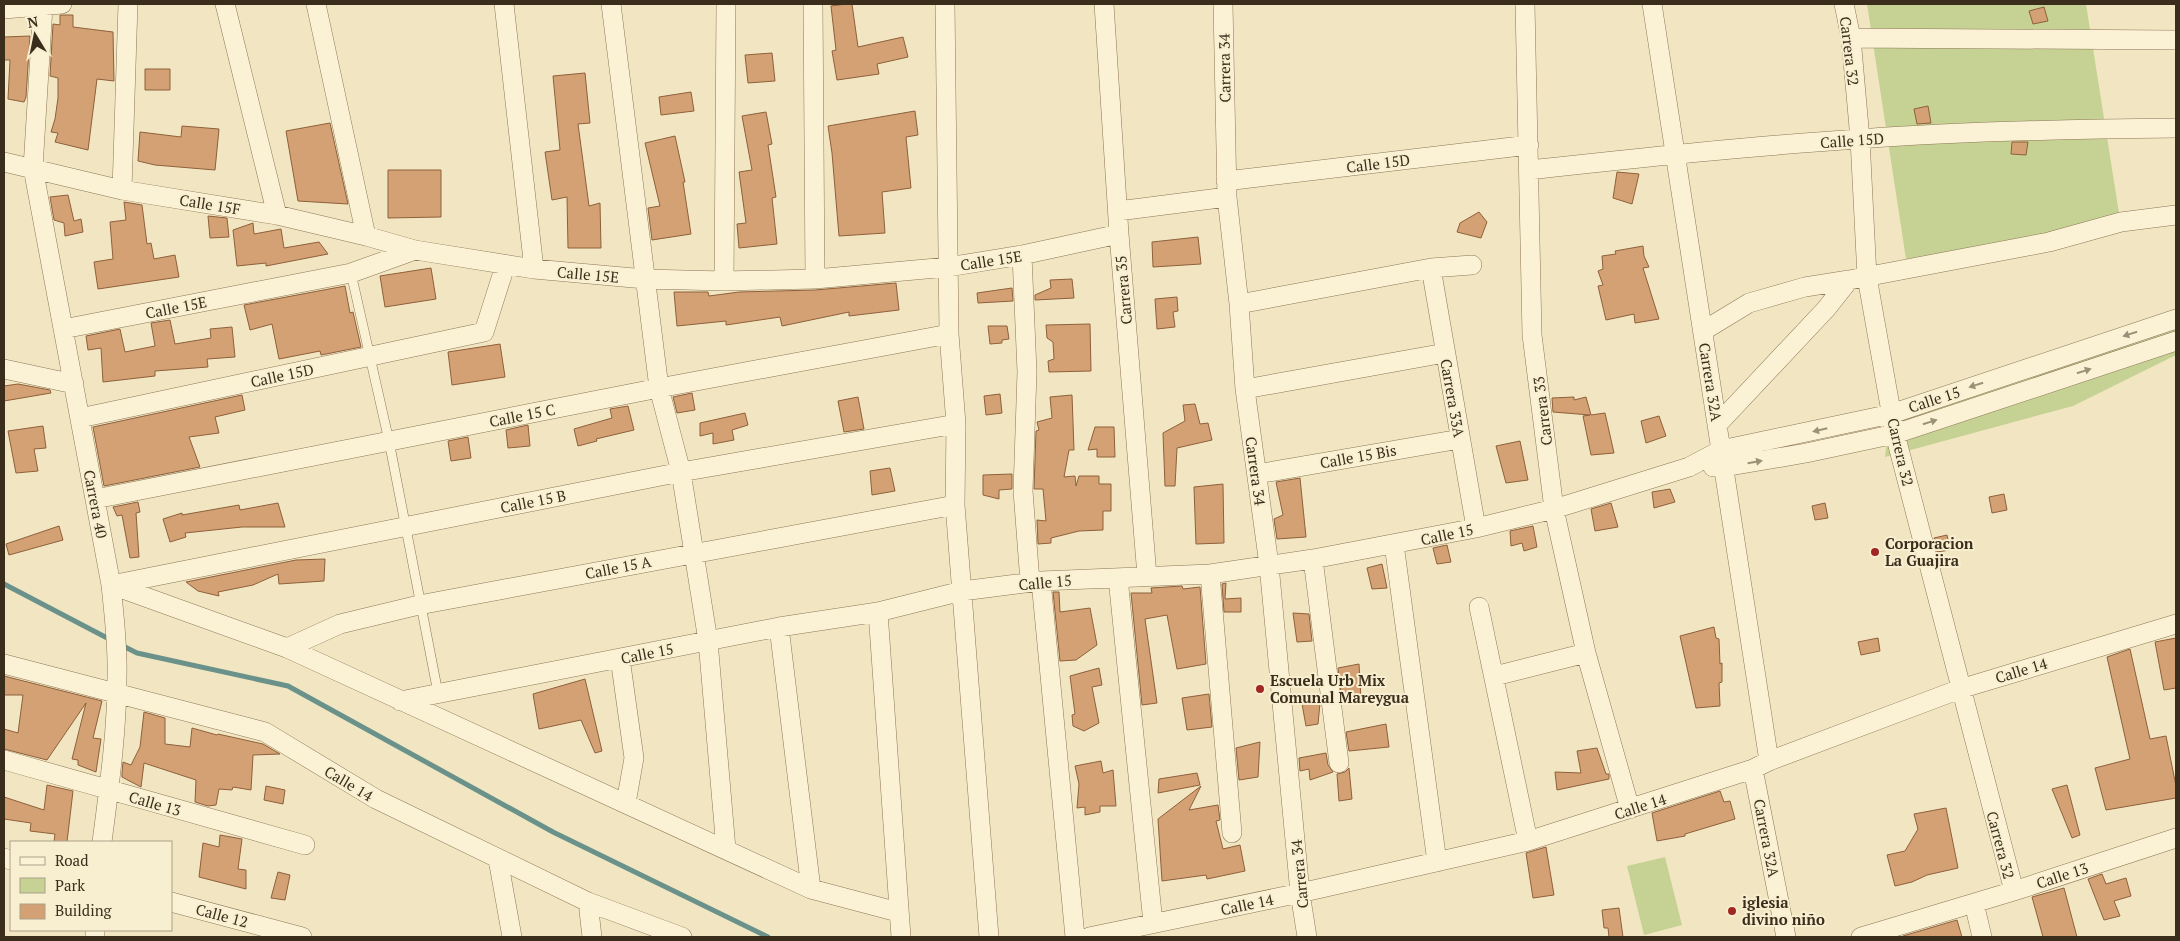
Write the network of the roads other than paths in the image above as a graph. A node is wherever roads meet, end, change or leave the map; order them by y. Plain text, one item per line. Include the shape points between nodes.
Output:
1 (62, 4) edge
2 (128, 4) edge
3 (225, 4) edge
4 (316, 4) edge
5 (504, 4) edge
6 (611, 4) edge
7 (726, 4) edge
8 (813, 4) edge
9 (945, 4) edge
10 (1104, 4) edge
11 (1223, 4) edge
12 (1526, 4) edge
13 (1652, 4) edge
14 (1844, 4) edge
15 (42, 6) junction
16 (4, 9) edge
17 (1850, 38) junction
18 (2176, 40) edge
19 (2176, 128) edge
20 (1860, 138) junction
21 (1529, 145) junction
22 (1676, 154) junction
23 (4, 162) edge
24 (33, 168) junction
25 (1529, 170) junction
26 (1227, 189) junction
27 (122, 190) junction
28 (1118, 211) junction
29 (277, 215) junction
30 (2176, 215) edge
31 (1119, 234) junction
32 (366, 236) junction
33 (415, 250) junction
34 (1022, 255) junction
35 (1472, 265) dead end
36 (504, 266) junction
37 (948, 267) junction
38 (1431, 268) junction
39 (534, 269) junction
40 (350, 273) junction
41 (1858, 278) junction
42 (645, 279) junction
43 (815, 279) junction
44 (724, 281) junction
45 (1239, 304) junction
46 (2176, 318) edge
47 (63, 329) junction
48 (1703, 331) junction
49 (949, 334) junction
50 (2176, 340) edge
51 (1445, 352) junction
52 (369, 357) junction
53 (4, 369) edge
54 (74, 384) junction
55 (659, 388) junction
56 (1245, 389) junction
57 (1891, 414) junction
58 (80, 418) junction
59 (956, 424) junction
60 (1717, 425) junction
61 (1895, 434) junction
62 (1460, 439) junction
63 (389, 441) junction
64 (1723, 459) junction
65 (681, 472) junction
66 (1257, 474) junction
67 (95, 499) junction
68 (955, 505) junction
69 (1554, 509) junction
70 (404, 527) junction
71 (1476, 528) junction
72 (1394, 544) junction
73 (695, 552) junction
74 (1313, 559) junction
75 (1269, 565) junction
76 (1210, 574) junction
77 (1147, 576) junction
78 (1118, 578) junction
79 (1035, 582) junction
80 (111, 585) junction
81 (962, 591) junction
82 (420, 605) junction
83 (1479, 607) dead end
84 (878, 612) junction
85 (2176, 624) edge
86 (779, 627) junction
87 (708, 641) junction
88 (287, 648) junction
89 (1586, 654) junction
90 (620, 658) junction
91 (4, 664) edge
92 (1495, 676) junction
93 (117, 684) junction
94 (1960, 689) junction
95 (438, 693) junction
96 (400, 701) junction
97 (4, 760) edge
98 (1340, 763) dead end
99 (1761, 765) junction
100 (109, 790) junction
101 (626, 803) junction
102 (1630, 809) junction
103 (1232, 833) dead end
104 (2176, 838) edge
105 (102, 841) edge
106 (1528, 841) junction
107 (305, 845) dead end
108 (726, 849) junction
109 (498, 859) junction
110 (1437, 862) junction
111 (811, 889) junction
112 (2014, 891) junction
113 (1300, 893) junction
114 (172, 902) edge
115 (588, 902) junction
116 (1974, 904) junction
117 (898, 912) junction
118 (1153, 923) junction
119 (302, 937) edge
120 (512, 937) edge
121 (592, 937) edge
122 (682, 937) edge
123 (901, 937) edge
124 (989, 937) edge
125 (1075, 937) edge
126 (1089, 937) edge
127 (1307, 937) edge
128 (1786, 937) edge
129 (1861, 937) edge
130 (1982, 937) edge

1 - 15 street
2 - 27 street
3 - 29 street
4 - 32 street
5 - 39 street
6 - 42 street
7 - 44 street
8 - 43 street
9 - 37 street
10 - 28 street, Carrera 35
11 - 26 street, Carrera 34
12 - 21 street, Carrera 33
13 - 22 street, Carrera 32A
14 - 17 street, Carrera 32
15 - 16 street
15 - 24 street, Carrera 40
17 - 18 street
17 - 20 street, Carrera 32
19 - 20 street, Calle 15D via 2033,130
20 - 22 street, Calle 15D
20 - 41 street, Carrera 32
21 - 25 street, Carrera 33
21 - 26 street, Calle 15D
22 - 25 street, Calle 15D
22 - 48 street, Carrera 32A
23 - 24 street, Calle 15F
24 - 27 street, Calle 15F
24 - 47 street, Carrera 40
25 - 69 street, Carrera 33 via 1532,335
26 - 28 street, Calle 15D
26 - 45 street, Carrera 34
27 - 29 street, Calle 15F
28 - 31 street, Carrera 35
29 - 32 street, Calle 15F
30 - 41 street via 2121,222 2049,242
31 - 34 street, Calle 15E
31 - 77 street, Carrera 35
32 - 33 street, Calle 15F
33 - 36 street, Calle 15E
33 - 40 street, Calle 15E
34 - 37 street, Calle 15E
34 - 79 street via 1027,372 1023,491
35 - 38 street
36 - 39 street, Calle 15E
36 - 52 street, Calle 15D via 484,332
37 - 43 street, Calle 15E
37 - 49 street
38 - 45 street
38 - 51 street, Carrera 33A
39 - 42 street, Calle 15E
40 - 47 street, Calle 15E
40 - 52 lane
41 - 48 street via 1805,287 1749,303
41 - 57 street, Carrera 32
41 - 60 street
42 - 44 street, Calle 15E
42 - 55 street
43 - 44 street, Calle 15E
45 - 56 street, Carrera 34
46 -> 57 street, Calle 15
47 - 54 street, Carrera 40
48 - 60 street, Carrera 32A
49 - 55 street, Calle 15 C
49 - 59 street
61 -> 50 street, Calle 15
51 - 56 street
51 - 62 street, Carrera 33A
52 - 58 street, Calle 15D
52 - 63 lane
53 - 54 street
54 - 58 street, Carrera 40
55 - 63 street, Calle 15 C
55 - 65 street
56 - 66 street, Carrera 34
57 - 61 street, Carrera 32
57 -> 64 street, Calle 15
58 - 67 street, Carrera 40
59 - 65 street, Calle 15 B
59 - 68 street
60 - 64 street, Carrera 32A
64 -> 61 street, Calle 15 via 1806,453
61 - 94 street, Carrera 32
62 - 66 street, Calle 15 Bis
62 - 71 street, Carrera 33A
63 - 67 street, Calle 15 C
63 - 70 lane
64 - 69 street, Calle 15
64 - 99 street, Carrera 32A
65 - 70 street, Calle 15 B
65 - 73 street
66 - 75 street, Carrera 34
67 - 80 street, Carrera 40
68 - 73 street, Calle 15 A
68 - 81 street
69 - 71 street, Calle 15
69 - 89 street, Carrera 33
70 - 80 street, Calle 15 B
70 - 82 lane
71 - 72 street, Calle 15
72 - 74 street, Calle 15
72 - 110 street
73 - 82 street, Calle 15 A
73 - 87 street
74 - 75 street, Calle 15
74 - 98 street
75 - 76 street, Calle 15
75 - 113 street, Carrera 34
76 - 77 street, Calle 15
76 - 103 street
77 - 78 street, Calle 15
78 - 79 street, Calle 15
78 - 118 street
79 - 81 street, Calle 15
79 - 125 street
80 - 88 street
80 - 93 street, Carrera 40
81 - 84 street, Calle 15
81 - 124 street
82 - 88 street, Calle 15 A via 340,624
82 - 95 lane
83 - 92 street
84 - 86 street, Calle 15
84 - 117 street
85 - 94 street, Calle 14
86 - 87 street, Calle 15
86 - 111 street
87 - 90 street, Calle 15
87 - 108 street
88 - 96 street
89 - 92 street
89 - 102 street, Carrera 33
90 - 95 street, Calle 15
90 - 101 street via 634,758
91 - 93 street, Calle 14
92 - 106 street
93 - 100 street, Carrera 40
93 - 109 street, Calle 14 via 265,732 376,799
94 - 99 street, Calle 14
94 - 112 street, Carrera 32
95 - 96 street, Calle 15
96 - 101 street
97 - 100 street, Calle 13
99 - 102 street, Calle 14
99 - 128 street, Carrera 32A
100 - 105 street, Carrera 40
100 - 107 street, Calle 13
101 - 108 street
102 - 106 street, Calle 14
104 - 112 street, Calle 13
106 - 110 street, Calle 14
108 - 111 street
109 - 115 street, Calle 14
109 - 120 street
110 - 113 street, Calle 14
111 - 117 street
112 - 116 street, Calle 13
113 - 118 street, Calle 14
113 - 127 street, Carrera 34
114 - 119 street, Calle 12
115 - 121 street
115 - 122 street, Calle 14
116 - 129 street, Calle 13
116 - 130 street
117 - 123 street
118 - 126 street, Calle 14

